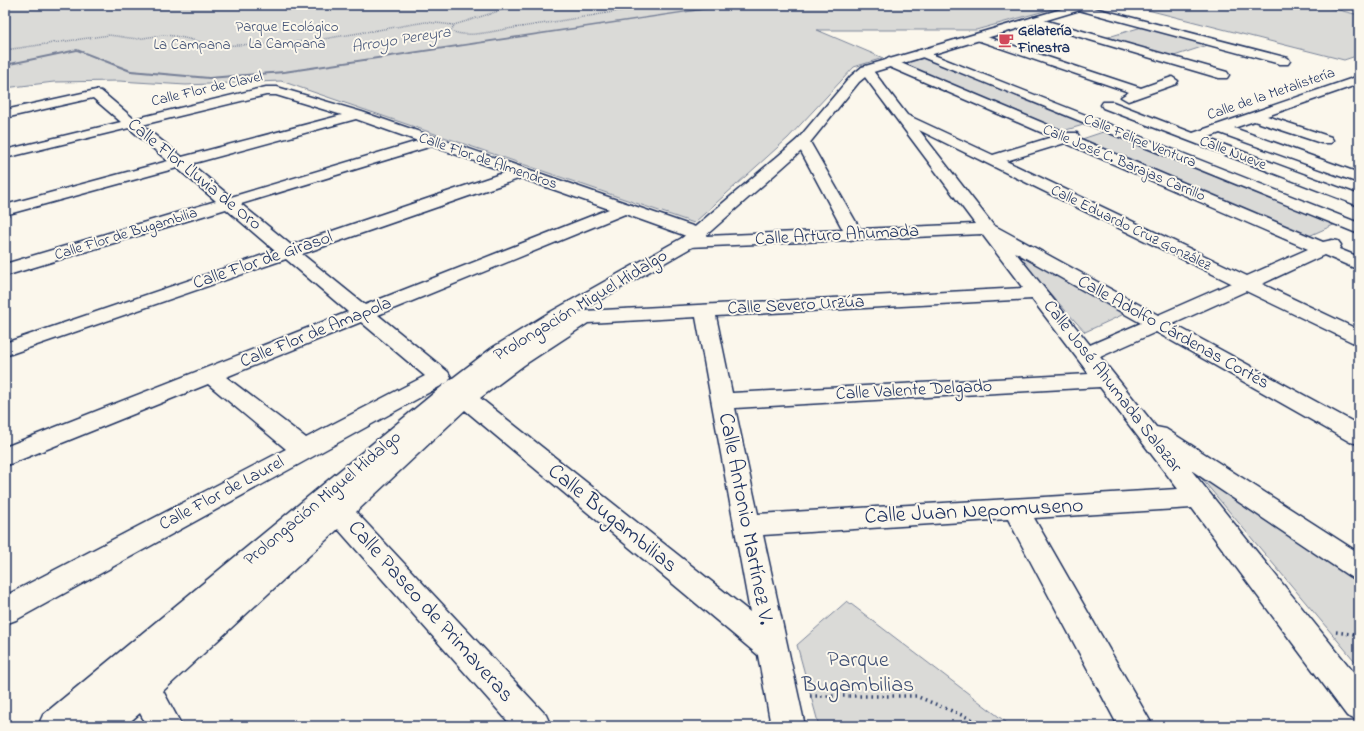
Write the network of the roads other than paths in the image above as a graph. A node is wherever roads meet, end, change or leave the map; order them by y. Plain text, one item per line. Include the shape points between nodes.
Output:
1 (1082, 6) edge
2 (1033, 20) junction
3 (978, 37) junction
4 (1222, 45) junction
5 (921, 53) junction
6 (1174, 60) junction
7 (1284, 61) dead end
8 (889, 62) junction
9 (866, 70) junction
10 (1223, 75) dead end
11 (1331, 77) dead end
12 (1172, 81) dead end
13 (1357, 82) edge
14 (277, 91) joint
15 (1141, 92) junction
16 (342, 110) junction
17 (5, 114) edge
18 (357, 115) junction
19 (1255, 116) junction
20 (904, 117) junction
21 (132, 124) junction
22 (1104, 127) junction
23 (1221, 128) junction
24 (1066, 138) junction
25 (1194, 138) junction
26 (431, 142) junction
27 (803, 142) junction
28 (1292, 153) junction
29 (5, 154) edge
30 (175, 159) junction
31 (993, 160) junction
32 (522, 172) junction
33 (1359, 178) edge
34 (5, 199) edge
35 (1359, 201) edge
36 (229, 203) junction
37 (626, 208) junction
38 (5, 210) edge
39 (987, 229) junction
40 (1359, 229) edge
41 (1359, 233) edge
42 (854, 235) junction
43 (693, 238) junction
44 (1324, 249) junction
45 (288, 252) junction
46 (1359, 264) edge
47 (5, 270) edge
48 (1246, 284) junction
49 (1038, 293) junction
50 (705, 311) junction
51 (363, 314) junction
52 (584, 317) junction
53 (554, 318) junction
54 (1157, 324) junction
55 (1359, 338) edge
56 (5, 350) edge
57 (1087, 355) junction
58 (210, 375) junction
59 (1106, 380) junction
60 (453, 388) junction
61 (722, 401) junction
62 (1140, 424) junction
63 (1359, 436) edge
64 (304, 450) junction
65 (5, 457) edge
66 (1199, 498) junction
67 (332, 504) junction
68 (1016, 510) junction
69 (748, 525) junction
70 (1359, 568) edge
71 (5, 611) edge
72 (771, 648) junction
73 (137, 675) junction
74 (1359, 705) edge
75 (55, 726) edge
76 (101, 726) edge
77 (165, 726) edge
78 (534, 726) edge
79 (788, 726) edge
80 (1136, 726) edge

1 - 2 street, Prolongación Miguel Hidalgo
1 - 4 street
2 - 3 street, Prolongación Miguel Hidalgo
2 - 6 street
3 - 5 street, Prolongación Miguel Hidalgo
3 - 15 street
4 - 6 street
4 - 7 street
5 - 8 street, Prolongación Miguel Hidalgo
5 - 22 street, Calle Felipe Ventura
6 - 10 street
8 - 9 street, Prolongación Miguel Hidalgo
8 - 24 street, Calle José C. Barajas Carrillo
9 - 20 street, Calle José Ahumada Salazar
9 - 27 street, Prolongación Miguel Hidalgo via 855,79
11 - 13 street
12 - 15 street
13 - 19 street, Calle de la Metalistería
14 - 16 street, Calle Flor de Almendros
14 - 21 street, Calle Flor de Clavel
15 - 25 street, Calle Nueve via 1108,105
16 - 18 street, Calle Flor de Almendros
16 - 30 street
17 - 21 street, Calle Flor Lluvia de Oro via 96,94
18 - 26 street, Calle Flor de Almendros
18 - 30 street
19 - 23 street, Calle de la Metalistería
19 - 28 street via 1326,140
20 - 31 street, Calle Eduardo Cruz González
20 - 39 street, Calle José Ahumada Salazar
21 - 29 street, Calle Flor de Clavel
21 - 30 street, Calle Flor Lluvia de Oro
22 - 24 street
22 - 40 street, Calle Felipe Ventura
23 - 25 street, Calle de la Metalistería
23 - 28 street
24 - 31 street
24 - 44 street, Calle José C. Barajas Carrillo
25 - 35 street, Calle Nueve
26 - 32 street, Calle Flor de Almendros
26 - 36 street, Calle Flor de Bugambilia
27 - 42 street
27 - 43 street, Prolongación Miguel Hidalgo
28 - 33 street
30 - 34 street
30 - 36 street, Calle Flor Lluvia de Oro
30 - 38 street
31 - 48 street, Calle Eduardo Cruz González
32 - 37 street, Calle Flor de Almendros
32 - 45 street, Calle Flor de Girasol
36 - 45 street, Calle Flor Lluvia de Oro
36 - 47 street, Calle Flor de Bugambilia
37 - 43 street, Calle Flor de Almendros
37 - 51 street, Calle Flor de Amapola
39 - 42 street, Calle Arturo Ahumada
39 - 49 street, Calle José Ahumada Salazar
39 - 54 street, Calle Adolfo Cárdenas Cortés
41 - 44 street
42 - 43 street, Calle Arturo Ahumada
43 - 53 street, Prolongación Miguel Hidalgo
44 - 46 street, Calle José C. Barajas Carrillo
44 - 48 street
45 - 51 street, Calle Flor Lluvia de Oro
45 - 56 street, Calle Flor de Girasol
48 - 54 street
48 - 55 street, Calle Eduardo Cruz González
49 - 50 street, Calle Severo Urzúa
49 - 57 street, Calle José Ahumada Salazar
50 - 52 street, Calle Severo Urzúa
50 - 61 street, Calle Antonio Martínez V.
51 - 58 street, Calle Flor de Amapola
51 - 60 street, Calle Flor Lluvia de Oro
52 - 53 street, Calle Severo Urzúa
52 - 60 street via 516,360
53 - 60 street, Prolongación Miguel Hidalgo
54 - 57 street
54 - 63 street, Calle Adolfo Cárdenas Cortés
57 - 59 street, Calle José Ahumada Salazar
58 - 64 street
58 - 65 street, Calle Flor de Amapola
59 - 61 street, Calle Valente Delgado
59 - 62 street, Calle José Ahumada Salazar
60 - 64 street, Calle Flor de Laurel
60 - 67 street, Prolongación Miguel Hidalgo
60 - 72 street, Calle Bugambilias
61 - 69 street, Calle Antonio Martínez V.
62 - 66 street, Calle José Ahumada Salazar
62 - 70 street
64 - 71 street, Calle Flor de Laurel
66 - 68 street, Calle Juan Nepomuseno
66 - 74 street, Calle José Ahumada Salazar
67 - 73 street, Prolongación Miguel Hidalgo
67 - 78 street, Calle Paseo de Primaveras
68 - 69 street, Calle Juan Nepomuseno
68 - 80 street
69 - 72 street, Calle Antonio Martínez V.
72 - 79 street, Calle Antonio Martínez V.
73 - 75 street, Prolongación Miguel Hidalgo
73 - 76 street
73 - 77 street

